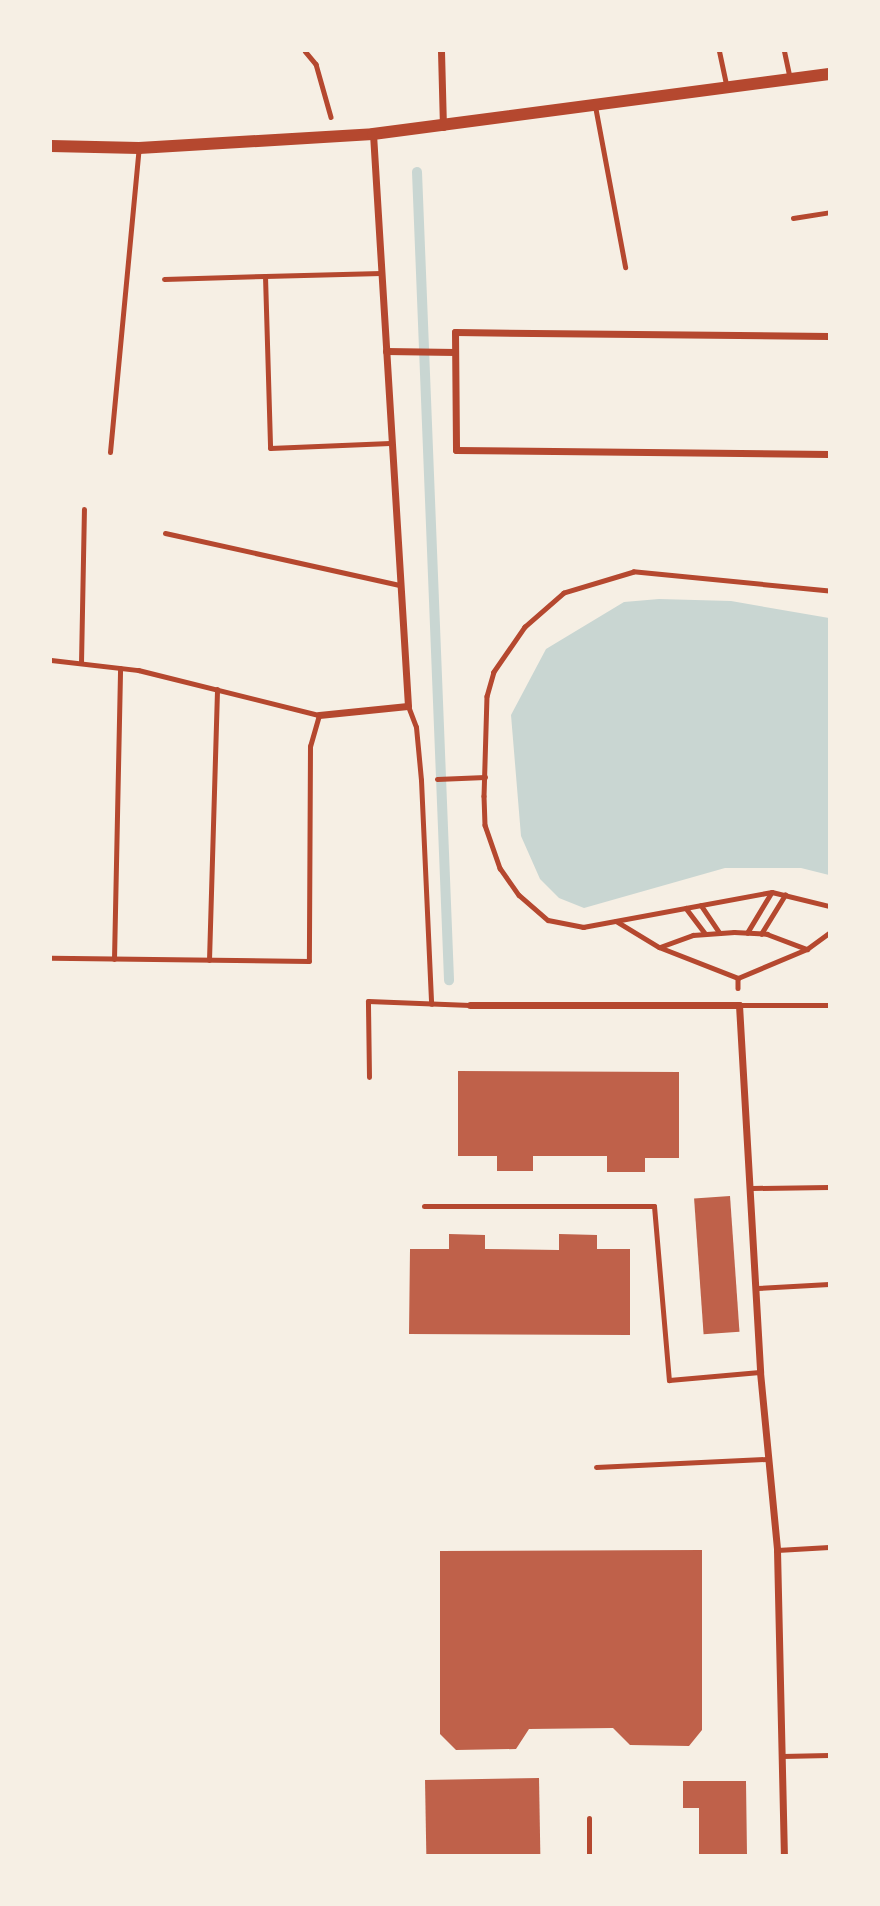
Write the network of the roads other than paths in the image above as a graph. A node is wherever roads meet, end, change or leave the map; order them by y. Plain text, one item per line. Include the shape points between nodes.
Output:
1 (441, 51) edge
2 (719, 51) edge
3 (784, 51) edge
4 (829, 74) edge
5 (790, 79) junction
6 (726, 88) junction
7 (595, 106) junction
8 (443, 128) junction
9 (373, 134) junction
10 (51, 146) edge
11 (139, 148) junction
12 (829, 212) edge
13 (793, 218) dead end
14 (625, 267) dead end
15 (381, 274) junction
16 (265, 276) junction
17 (164, 279) dead end
18 (829, 336) edge
19 (386, 351) junction
20 (455, 352) junction
21 (390, 443) junction
22 (110, 452) dead end
23 (829, 454) edge
24 (84, 509) dead end
25 (165, 533) dead end
26 (400, 585) junction
27 (51, 660) edge
28 (81, 663) junction
29 (120, 668) junction
30 (217, 689) junction
31 (408, 706) junction
32 (319, 715) junction
33 (51, 958) edge
34 (114, 959) junction
35 (209, 960) junction
36 (431, 1004) junction
37 (470, 1005) joint
38 (738, 1005) junction
39 (829, 1006) edge
40 (369, 1077) dead end
41 (829, 1187) edge
42 (752, 1188) junction
43 (424, 1206) dead end
44 (829, 1284) edge
45 (757, 1288) junction
46 (760, 1372) junction
47 (768, 1459) junction
48 (596, 1467) dead end
49 (829, 1547) edge
50 (777, 1550) junction
51 (782, 1755) junction
52 (829, 1755) edge
53 (589, 1818) dead end
54 (589, 1855) edge
55 (784, 1855) edge

1 - 8 street
2 - 6 lane
3 - 5 lane
4 - 5 street
5 - 6 street
6 - 7 street
7 - 8 street
7 - 14 lane
8 - 9 street
9 - 11 street
9 - 15 street
10 - 11 street
11 - 22 lane
12 - 13 lane
15 - 16 lane
15 - 19 street
16 - 17 lane
16 - 21 lane via 270,447
18 - 20 street via 455,332
19 - 20 street
19 - 21 street
20 - 23 street via 456,450
21 - 26 street
24 - 28 lane
25 - 26 lane
26 - 31 street
27 - 28 lane
28 - 29 lane
29 - 30 lane
29 - 34 lane
30 - 32 lane
30 - 35 lane
31 - 32 street
31 - 36 lane via 416,727 421,780
32 - 35 lane via 310,746 309,961
33 - 34 lane
34 - 35 lane
36 - 37 lane
36 - 40 lane via 368,1001
37 - 38 street
38 - 39 lane
38 - 42 street
41 - 42 lane
42 - 45 street
43 - 46 lane via 654,1206 669,1380
44 - 45 lane
45 - 46 street
46 - 47 street
47 - 48 lane
47 - 50 street
49 - 50 lane
50 - 51 street
51 - 52 lane
51 - 55 street
53 - 54 lane

